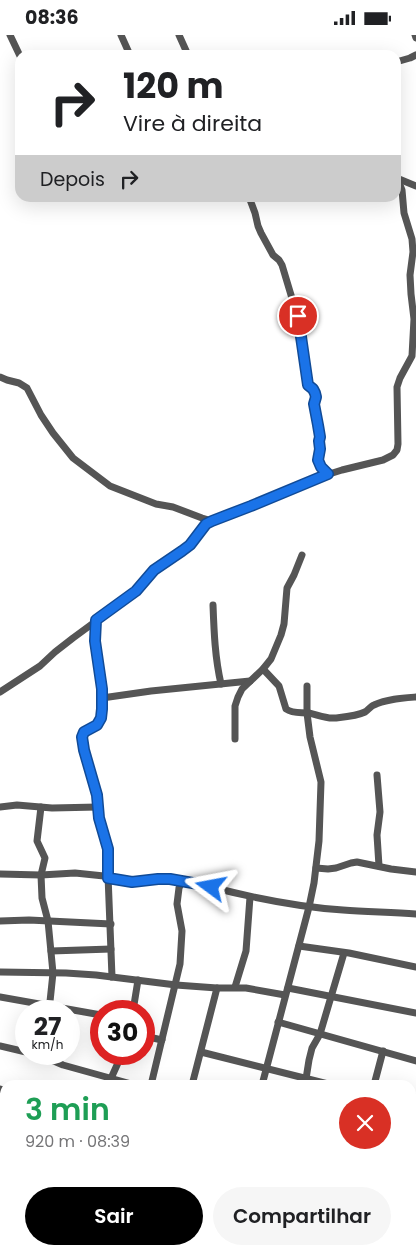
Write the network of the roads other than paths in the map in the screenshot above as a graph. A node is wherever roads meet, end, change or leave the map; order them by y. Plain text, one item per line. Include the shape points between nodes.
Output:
1 (10, 35) edge
2 (122, 35) edge
3 (179, 35) edge
4 (17, 50) edge
5 (128, 50) edge
6 (186, 50) edge
7 (416, 55) edge
8 (401, 61) edge
9 (401, 178) edge
10 (416, 186) edge
11 (401, 187) edge
12 (250, 202) edge
13 (415, 327) edge
14 (0, 377) edge
15 (328, 474) junction
16 (212, 521) junction
17 (302, 555) dead end
18 (213, 605) dead end
19 (96, 620) junction
20 (263, 669) junction
21 (250, 681) junction
22 (222, 684) junction
23 (307, 686) dead end
24 (0, 692) edge
25 (416, 697) edge
26 (102, 698) junction
27 (307, 713) junction
28 (235, 739) dead end
29 (377, 775) dead end
30 (0, 807) edge
31 (41, 807) junction
32 (98, 807) junction
33 (379, 866) junction
34 (316, 868) junction
35 (416, 872) edge
36 (0, 874) edge
37 (41, 875) junction
38 (108, 878) junction
39 (182, 881) junction
40 (250, 897) junction
41 (309, 907) junction
42 (416, 914) edge
43 (0, 921) edge
44 (48, 921) junction
45 (111, 924) junction
46 (299, 946) junction
47 (111, 949) junction
48 (51, 951) junction
49 (344, 953) junction
50 (416, 967) edge
51 (0, 973) edge
52 (53, 973) junction
53 (112, 977) junction
54 (138, 980) junction
55 (176, 985) junction
56 (235, 987) junction
57 (217, 988) junction
58 (287, 992) junction
59 (0, 997) edge
60 (332, 997) junction
61 (15, 1000) edge
62 (50, 1000) edge
63 (134, 1000) edge
64 (416, 1013) edge
65 (278, 1022) junction
66 (320, 1034) junction
67 (155, 1038) edge
68 (162, 1040) junction
69 (0, 1046) edge
70 (15, 1049) edge
71 (383, 1051) junction
72 (201, 1052) junction
73 (416, 1061) edge
74 (63, 1065) edge
75 (117, 1065) edge
76 (266, 1068) junction
77 (104, 1080) edge
78 (111, 1080) edge
79 (152, 1080) edge
80 (193, 1080) edge
81 (263, 1080) edge
82 (300, 1080) edge
83 (306, 1080) edge
84 (375, 1080) edge

1 - 4 street
2 - 5 street
3 - 6 street
7 - 8 street
9 - 10 street
11 - 13 street via 412,239 410,275
12 - 15 street via 261,233 282,265 298,316 308,385 316,397 314,404 320,437 318,460
13 - 15 street via 412,356 396,387 397,450 383,460
14 - 16 street via 27,388 52,433 73,457 110,486
15 - 16 street
16 - 19 street via 186,548 154,570 136,591
17 - 20 street via 287,588 281,635
18 - 22 street via 214,641
19 - 24 street via 40,666
19 - 26 street via 95,641
20 - 21 street
20 - 27 street via 279,686 286,709
21 - 22 street
21 - 28 street via 242,689 235,707
22 - 26 street
23 - 27 street
25 - 27 street via 373,705 360,714 334,718
26 - 32 street via 101,718 82,737
27 - 34 street via 321,782
29 - 33 street
30 - 31 street
31 - 32 street
31 - 37 street via 37,841 45,858
32 - 38 street via 108,849
33 - 34 street via 357,862 328,869
33 - 35 street
34 - 41 street
36 - 37 street
37 - 38 street via 75,873
37 - 44 street
38 - 39 street via 132,882
38 - 45 street
39 - 40 street
39 - 55 street via 177,904 182,942
40 - 41 street
40 - 56 street via 246,951
41 - 42 street
41 - 46 street
43 - 44 street
44 - 45 street
44 - 48 street
45 - 47 street
46 - 49 street
46 - 58 street
47 - 48 street
47 - 53 street
48 - 52 street
49 - 50 street
49 - 60 street
51 - 52 street
52 - 53 street
52 - 62 street
53 - 54 street
54 - 55 street
54 - 63 street
55 - 57 street
55 - 68 street
56 - 57 street
56 - 58 street
57 - 72 street
58 - 60 street
58 - 65 street
59 - 61 street
60 - 64 street
60 - 66 street
65 - 66 street
65 - 76 street
66 - 71 street
66 - 83 street via 312,1048
67 - 68 street
68 - 79 street
69 - 70 street
71 - 73 street
71 - 84 street
72 - 76 street
72 - 80 street
74 - 77 street
75 - 78 street
76 - 81 street
76 - 82 street

